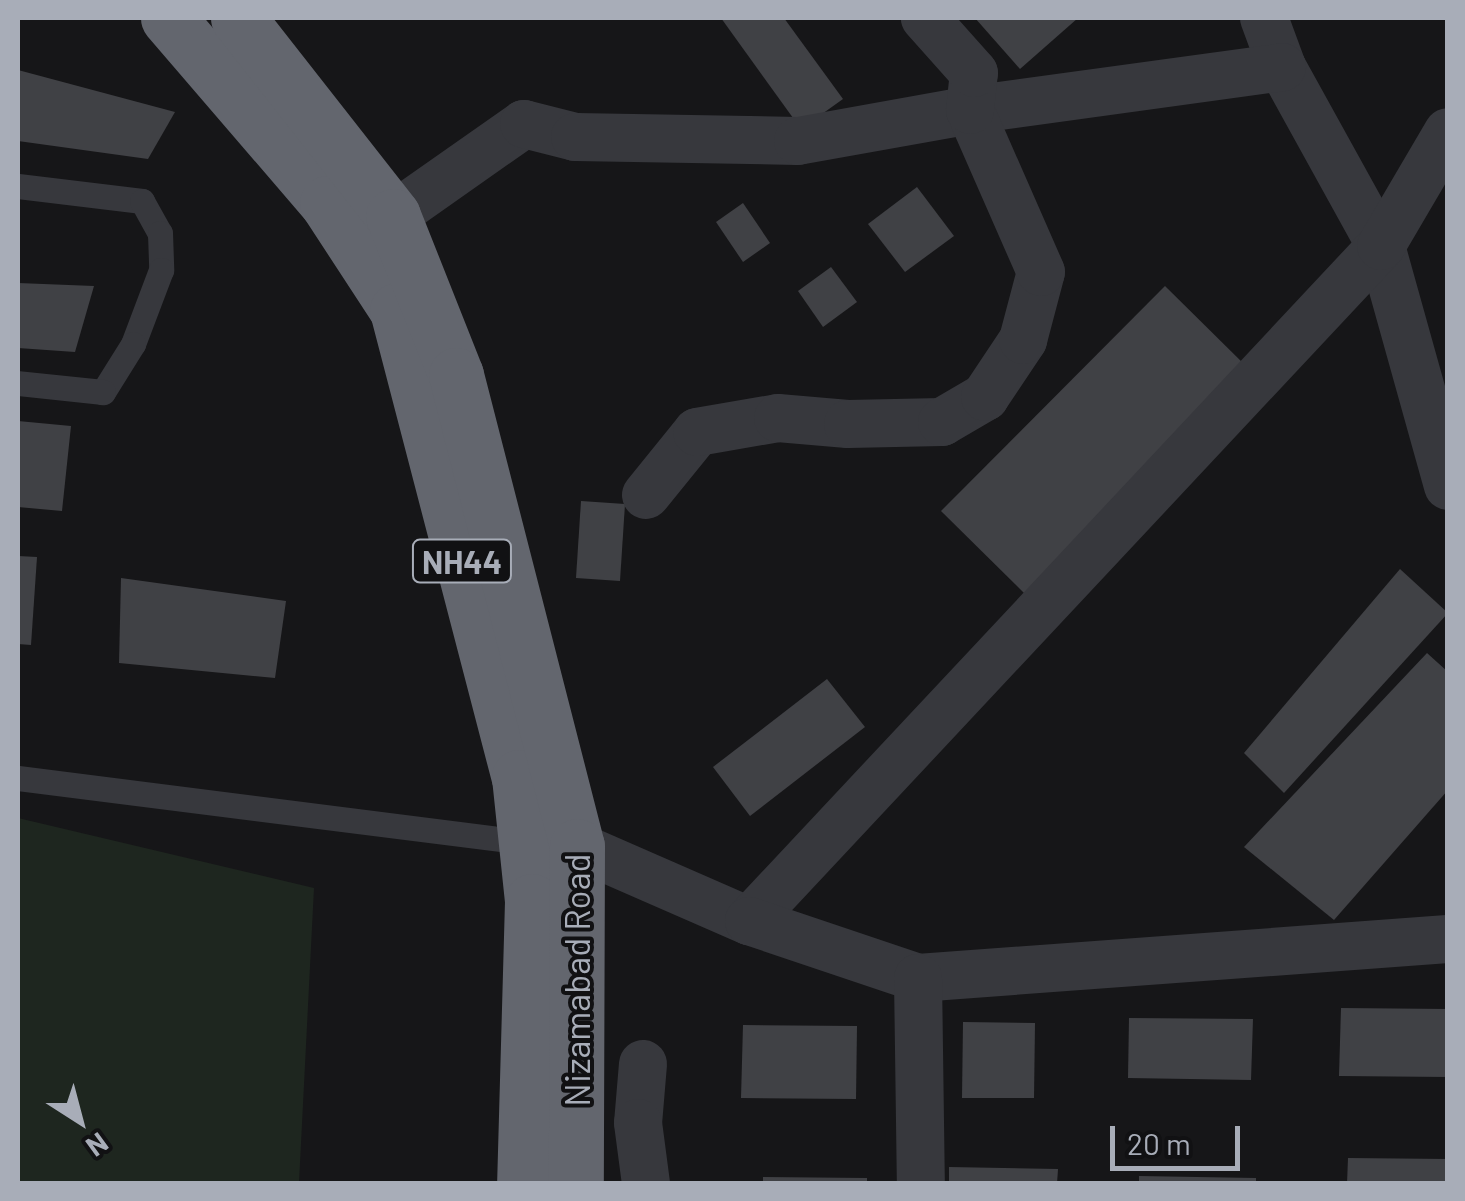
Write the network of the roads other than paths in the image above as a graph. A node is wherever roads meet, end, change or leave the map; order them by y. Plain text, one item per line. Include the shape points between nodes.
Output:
1 (168, 18) edge
2 (238, 18) edge
3 (925, 18) edge
4 (1264, 18) edge
5 (1282, 67) junction
6 (970, 110) junction
7 (1448, 132) edge
8 (18, 186) edge
9 (393, 216) junction
10 (1381, 246) junction
11 (18, 383) edge
12 (1448, 486) edge
13 (646, 495) dead end
14 (18, 778) edge
15 (523, 842) junction
16 (578, 846) junction
17 (749, 921) junction
18 (1448, 938) edge
19 (918, 978) junction
20 (642, 1064) dead end
21 (524, 1184) edge
22 (576, 1184) edge
23 (646, 1184) edge
24 (921, 1184) edge

1 - 15 highway, NH44 via 327,203 397,310 519,777
2 - 9 highway, Nizamabad Road / NH44
3 - 6 street via 974,73
4 - 5 street
5 - 6 street
5 - 10 street
6 - 9 street via 798,142 575,137 524,124
6 - 13 street via 1041,272 1023,340 985,397 942,422 778,418 696,432
7 - 10 street
8 - 11 lane via 142,201 160,234 161,270 133,344 103,392
9 - 16 highway, Nizamabad Road / NH44 via 456,375
10 - 12 street
10 - 17 street
14 - 15 lane
15 - 21 highway, NH44 via 532,901
16 - 17 street
16 - 22 highway, Nizamabad Road / NH44
17 - 19 street
18 - 19 street
19 - 24 street
20 - 23 street via 638,1123

